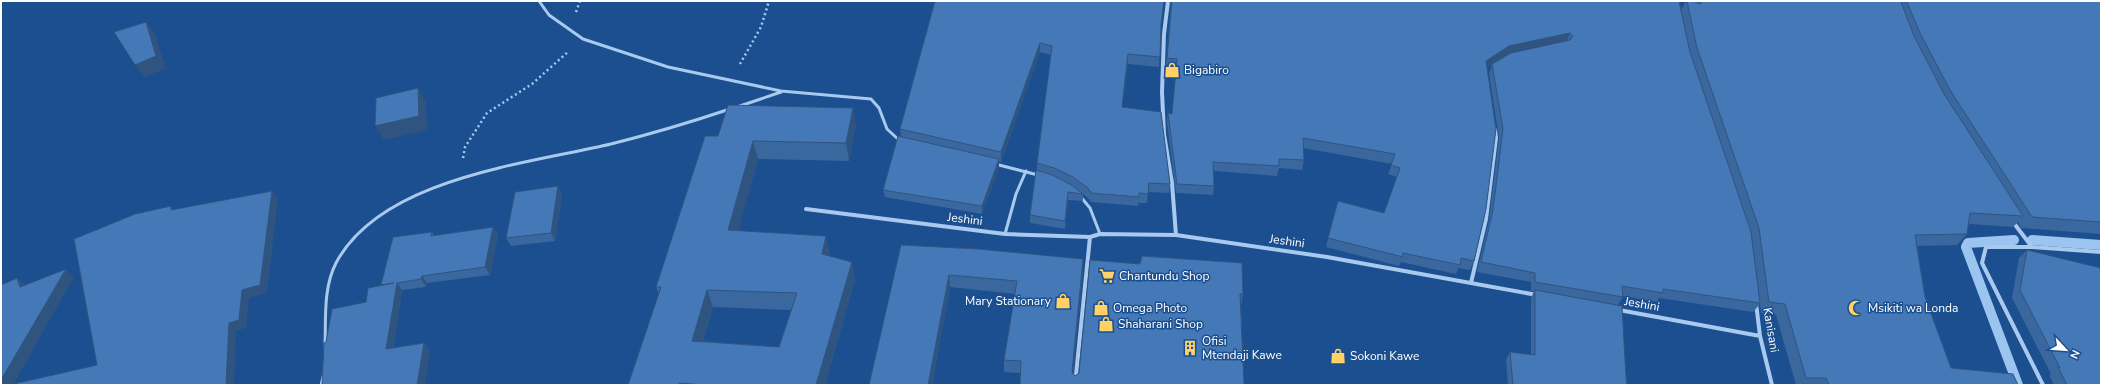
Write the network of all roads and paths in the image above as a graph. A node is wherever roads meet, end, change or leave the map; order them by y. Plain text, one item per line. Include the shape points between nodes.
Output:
1 (539, 1) edge
2 (769, 1) edge
3 (1168, 1) edge
4 (583, 39) junction
5 (731, 80) junction
6 (782, 91) junction
7 (1494, 123) edge
8 (902, 142) edge
9 (990, 163) edge
10 (1026, 171) junction
11 (1041, 176) edge
12 (469, 177) junction
13 (1074, 192) edge
14 (806, 209) dead end
15 (2012, 220) edge
16 (1005, 234) junction
17 (1100, 234) junction
18 (1176, 235) junction
19 (1090, 237) junction
20 (2032, 247) junction
21 (2101, 252) edge
22 (1471, 283) junction
23 (1541, 296) edge
24 (1756, 299) edge
25 (1612, 309) edge
26 (1760, 336) junction
27 (325, 350) edge
28 (324, 365) edge
29 (321, 385) edge
30 (1075, 385) edge
31 (1772, 385) edge
32 (2042, 385) edge

1 - 4 lane via 549,15
2 - 5 path via 761,27
3 - 18 street via 1162,92 1164,134 1172,183
4 - 5 lane via 668,67
4 - 12 path via 532,84 487,113 465,147 462,163
5 - 6 lane
6 - 8 lane via 871,99 881,108 886,127
6 - 12 lane via 683,125
7 - 22 street via 1496,138 1486,219
9 - 10 lane
10 - 11 lane
10 - 16 lane via 1016,194
12 - 27 lane via 414,197 380,214 354,236 336,263 327,290
13 - 17 lane via 1086,201
14 - 16 street, Jeshini
15 - 20 street
16 - 19 street, Jeshini
17 - 18 street, Jeshini
17 - 19 street, Jeshini
18 - 22 street, Jeshini via 1327,257
19 - 30 street
20 - 21 street
20 - 32 street via 1986,247 1982,263
22 - 23 street, Jeshini
24 - 26 street, Kanisani
25 - 26 street, Jeshini
26 - 31 street, Kanisani
28 - 29 lane

